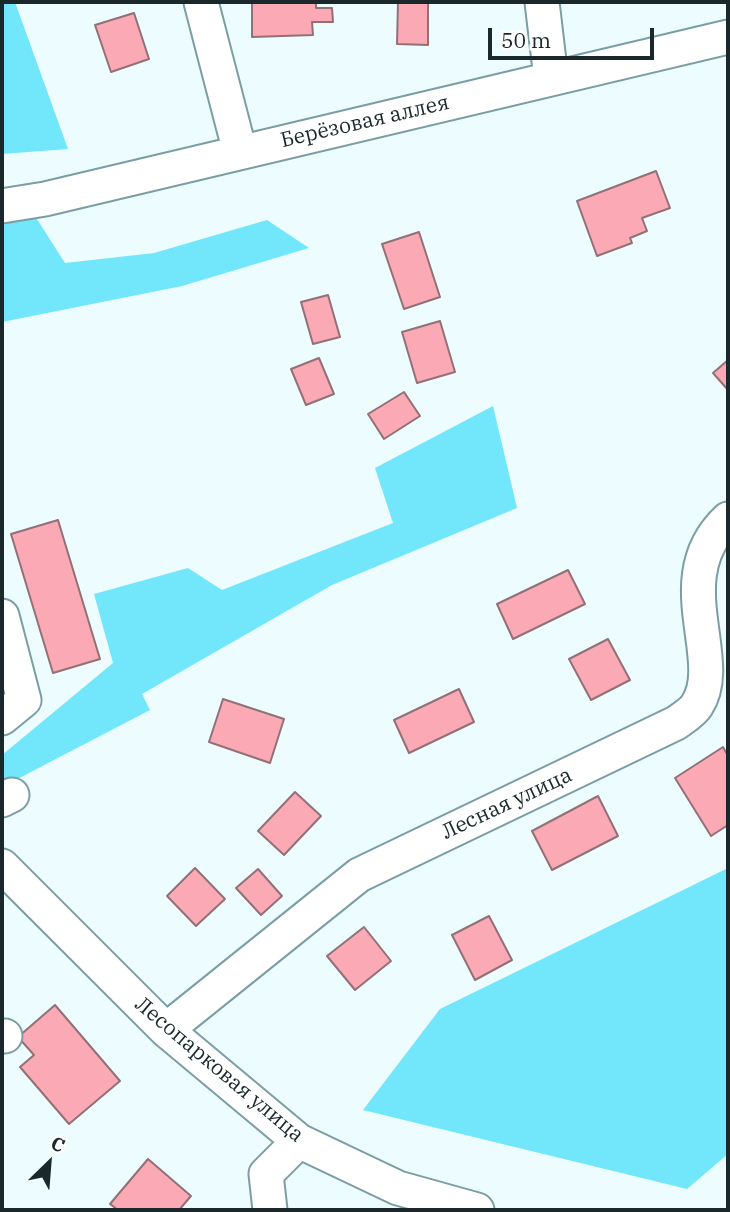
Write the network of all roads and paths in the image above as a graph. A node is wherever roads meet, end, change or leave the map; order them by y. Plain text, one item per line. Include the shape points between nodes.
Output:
1 (201, 2) edge
2 (542, 2) edge
3 (728, 37) edge
4 (551, 78) junction
5 (240, 152) junction
6 (2, 206) edge
7 (728, 519) edge
8 (2, 616) edge
9 (2, 718) edge
10 (2, 866) edge
11 (166, 1030) junction
12 (299, 1140) junction
13 (270, 1210) edge
14 (477, 1210) edge

1 - 5 street
2 - 4 street
3 - 4 street, Берёзовая аллея
4 - 5 street, Берёзовая аллея
5 - 6 street, Берёзовая аллея
7 - 11 street, Лесная улица via 719,527 701,567 697,602 706,674 698,705 676,723 359,874
8 - 9 street via 24,700
10 - 11 street, Лесопарковая улица
11 - 12 street, Лесопарковая улица
12 - 13 street via 266,1174
12 - 14 street, Лесопарковая улица via 398,1188

